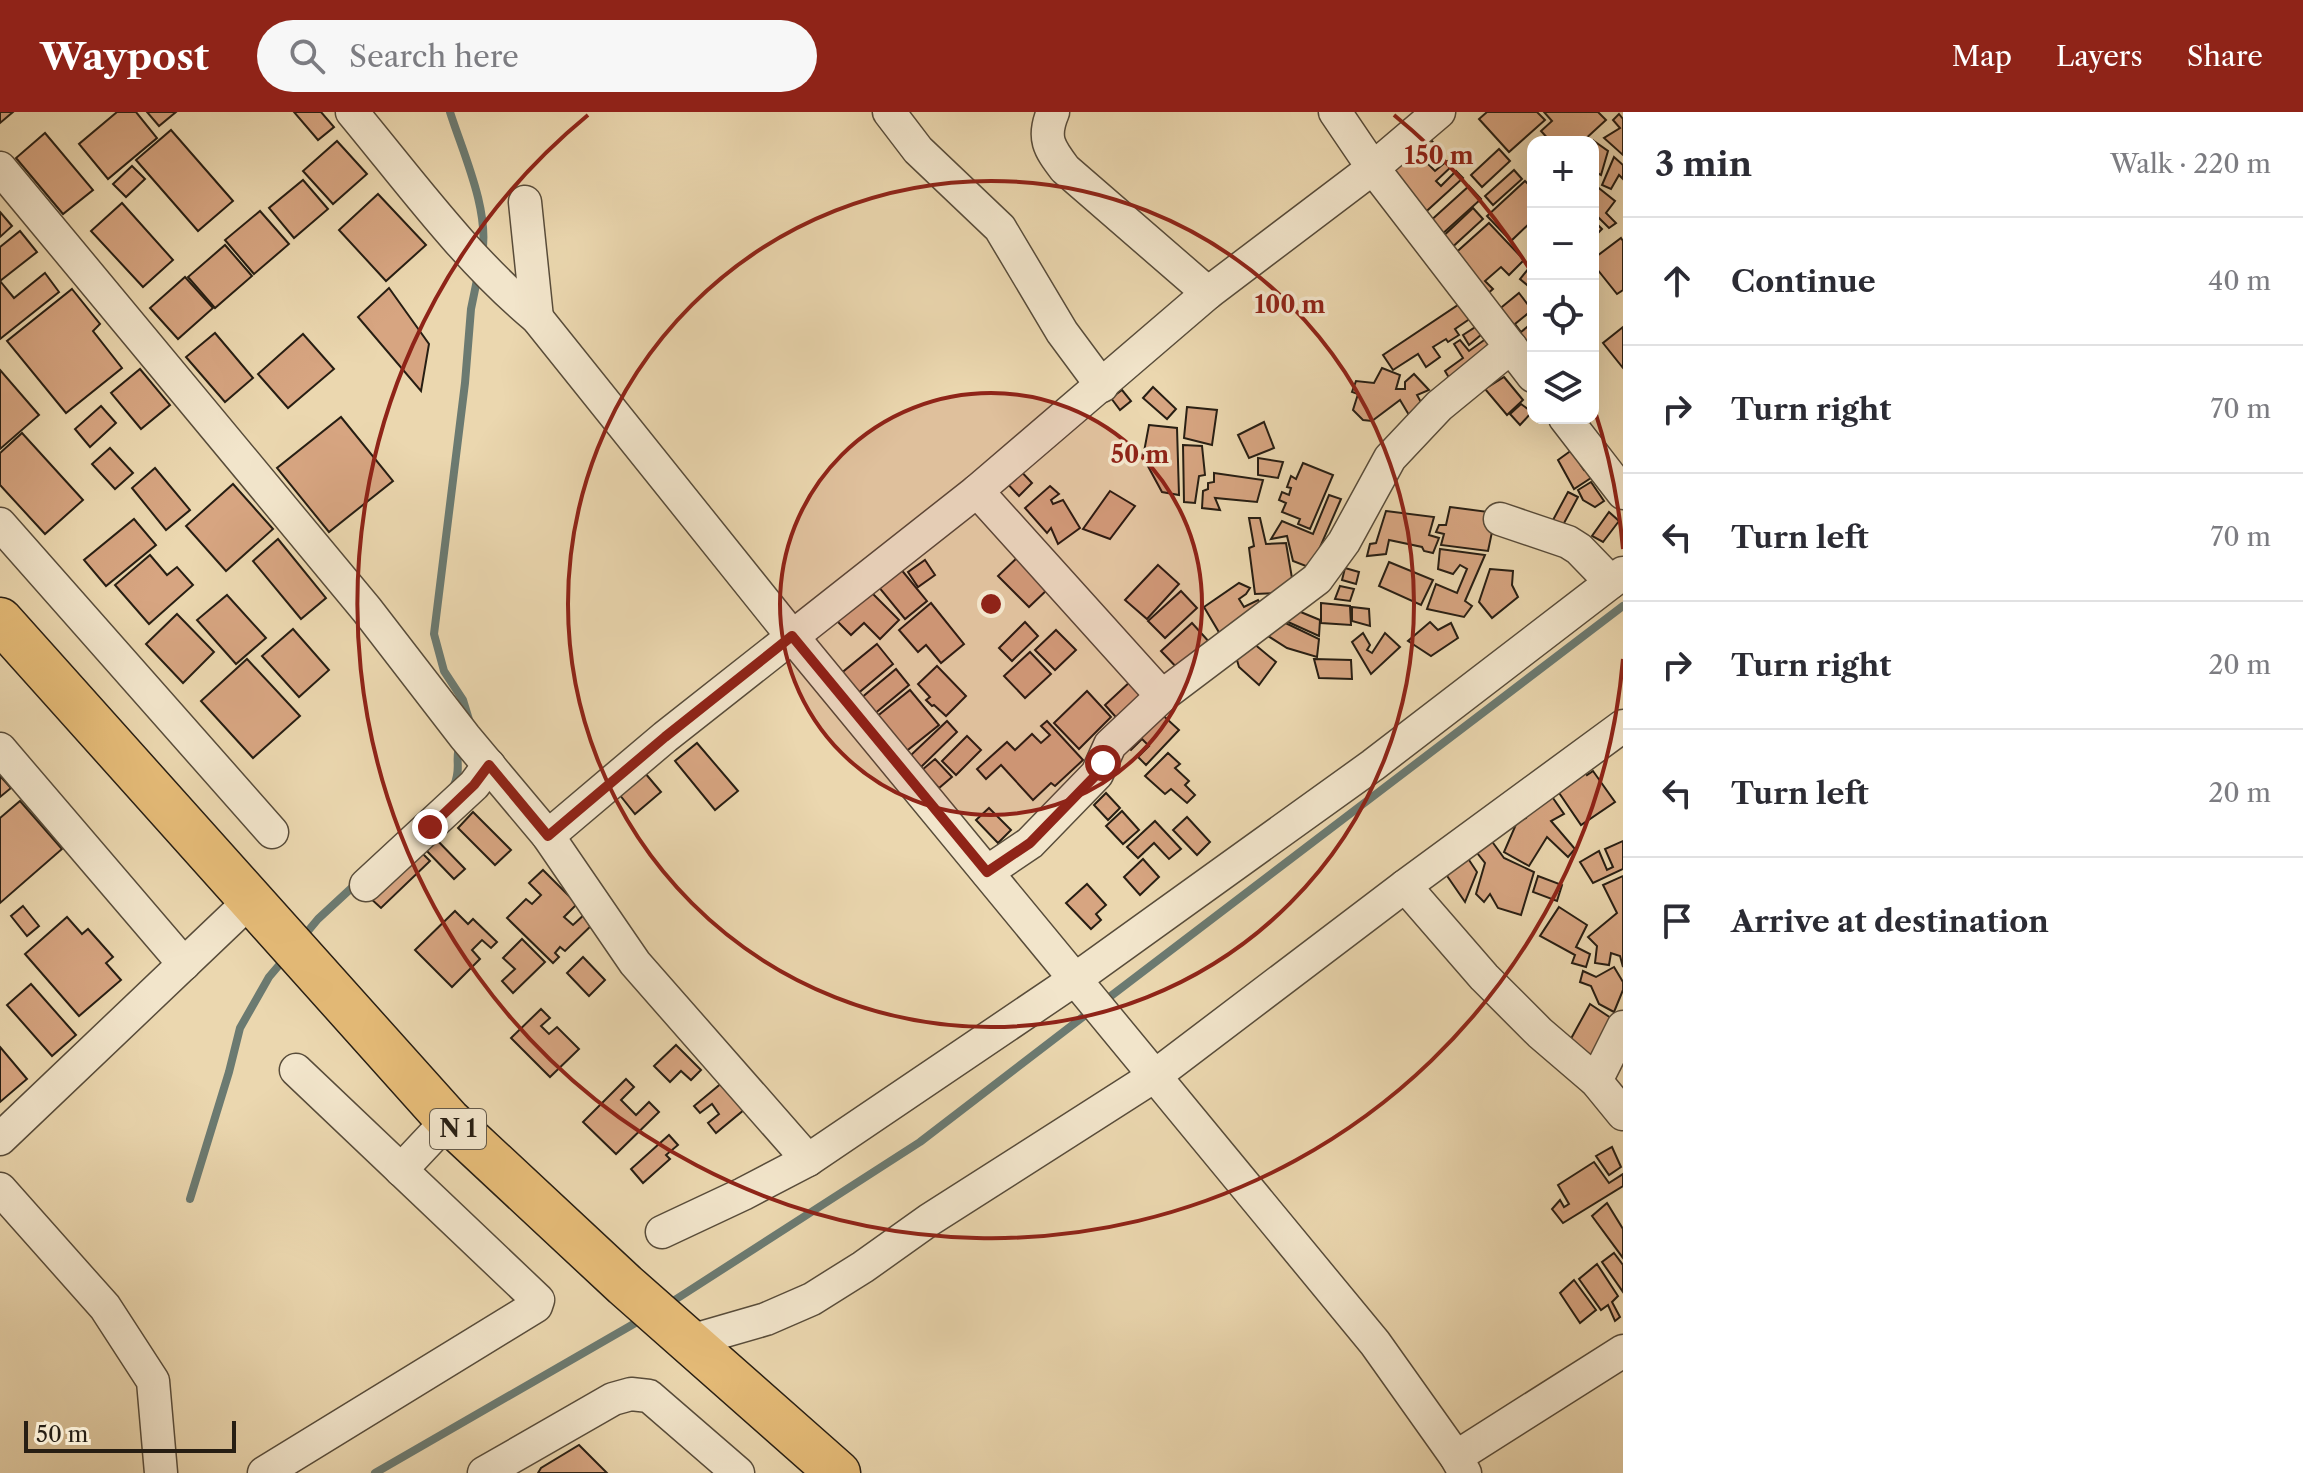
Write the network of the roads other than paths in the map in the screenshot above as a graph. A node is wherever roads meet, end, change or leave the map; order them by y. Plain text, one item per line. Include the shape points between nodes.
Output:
1 (352, 112) edge
2 (889, 112) edge
3 (1053, 112) edge
4 (1335, 112) edge
5 (1439, 112) edge
6 (0, 168) edge
7 (1373, 168) junction
8 (525, 202) dead end
9 (1208, 293) junction
10 (537, 318) junction
11 (1511, 347) junction
12 (1527, 368) edge
13 (1102, 386) junction
14 (1570, 424) edge
15 (977, 491) junction
16 (1623, 493) edge
17 (1500, 519) dead end
18 (0, 524) edge
19 (1617, 577) edge
20 (0, 620) edge
21 (792, 636) junction
22 (1162, 696) junction
23 (1623, 726) edge
24 (0, 749) edge
25 (489, 765) junction
26 (272, 832) dead end
27 (548, 836) junction
28 (987, 872) junction
29 (366, 885) dead end
30 (1405, 886) junction
31 (262, 912) junction
32 (184, 964) junction
33 (1082, 988) junction
34 (1623, 1027) edge
35 (296, 1070) dead end
36 (1156, 1075) junction
37 (1596, 1081) junction
38 (1623, 1114) edge
39 (448, 1120) junction
40 (0, 1139) edge
41 (808, 1160) junction
42 (401, 1170) junction
43 (0, 1189) edge
44 (662, 1232) dead end
45 (681, 1334) junction
46 (1623, 1351) edge
47 (1460, 1465) edge
48 (161, 1473) edge
49 (264, 1473) edge
50 (484, 1473) edge
51 (738, 1473) edge
52 (838, 1473) edge

1 - 10 street via 462,245
2 - 13 street via 918,150 1000,228 1062,332
3 - 9 street via 1046,134 1065,169
4 - 7 street
5 - 7 street
6 - 25 street
7 - 9 street
7 - 11 street
8 - 10 street
9 - 13 street
10 - 21 street
11 - 12 street
11 - 22 street via 1439,406 1390,458 1344,542 1317,579
13 - 15 street
14 - 16 street
15 - 21 street
15 - 22 street
17 - 19 street via 1568,542
18 - 26 street
19 - 33 street
20 - 31 highway, N 1
21 - 27 street
21 - 28 street
22 - 28 street via 1110,745 1097,774 1030,843
23 - 30 street
24 - 32 street
25 - 27 street
25 - 29 street
27 - 41 street via 635,963
28 - 33 street
30 - 36 street
30 - 37 street via 1484,977
31 - 32 street
31 - 39 highway, N 1
32 - 40 street
33 - 36 street
33 - 41 street
34 - 37 street
35 - 42 street
36 - 45 street via 812,1299 766,1319
36 - 47 street via 1375,1343
37 - 38 street
39 - 42 street
39 - 45 highway, N 1
41 - 44 street
42 - 49 street via 537,1304
43 - 48 street via 105,1307 153,1381
45 - 52 highway, N 1
46 - 47 street
50 - 51 street via 613,1399 631,1394 649,1396

